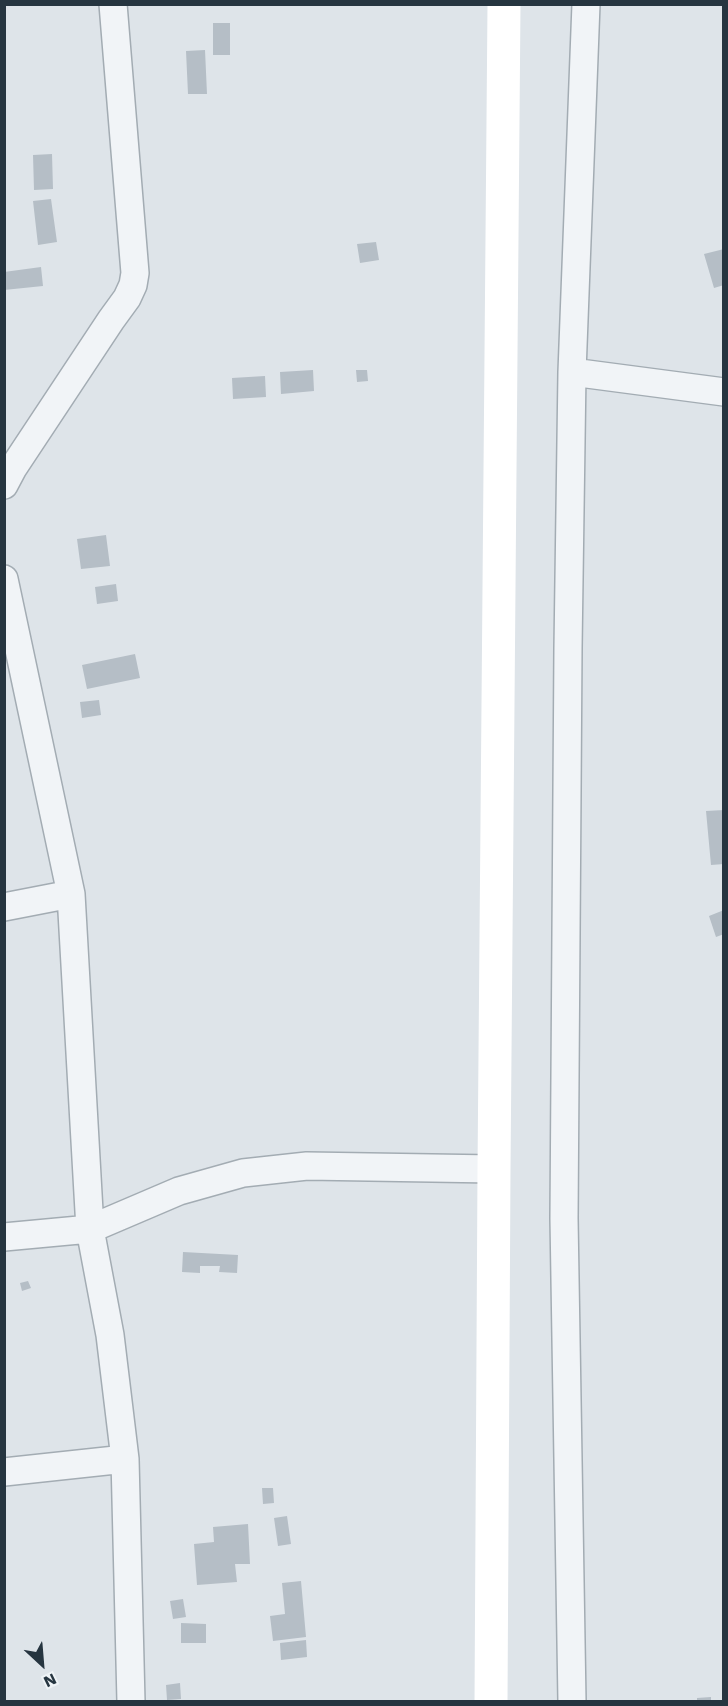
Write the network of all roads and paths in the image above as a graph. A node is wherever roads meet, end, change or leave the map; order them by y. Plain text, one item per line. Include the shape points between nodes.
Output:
1 (113, 4) edge
2 (504, 4) edge
3 (586, 4) edge
4 (572, 372) junction
5 (723, 392) edge
6 (4, 485) edge
7 (4, 579) edge
8 (9, 624) edge
9 (71, 894) junction
10 (4, 907) edge
11 (494, 1169) junction
12 (90, 1229) junction
13 (4, 1237) edge
14 (125, 1459) junction
15 (4, 1472) edge
16 (131, 1701) edge
17 (491, 1701) edge
18 (572, 1701) edge

1 - 6 street via 133,285
2 - 11 main road
3 - 4 street
4 - 5 street
4 - 18 street via 564,1207
7 - 8 street
8 - 9 street
9 - 10 street
9 - 12 street
11 - 12 street via 307,1166 243,1173 179,1191
11 - 17 main road
12 - 13 street
12 - 14 street via 110,1335
14 - 15 street
14 - 16 street

